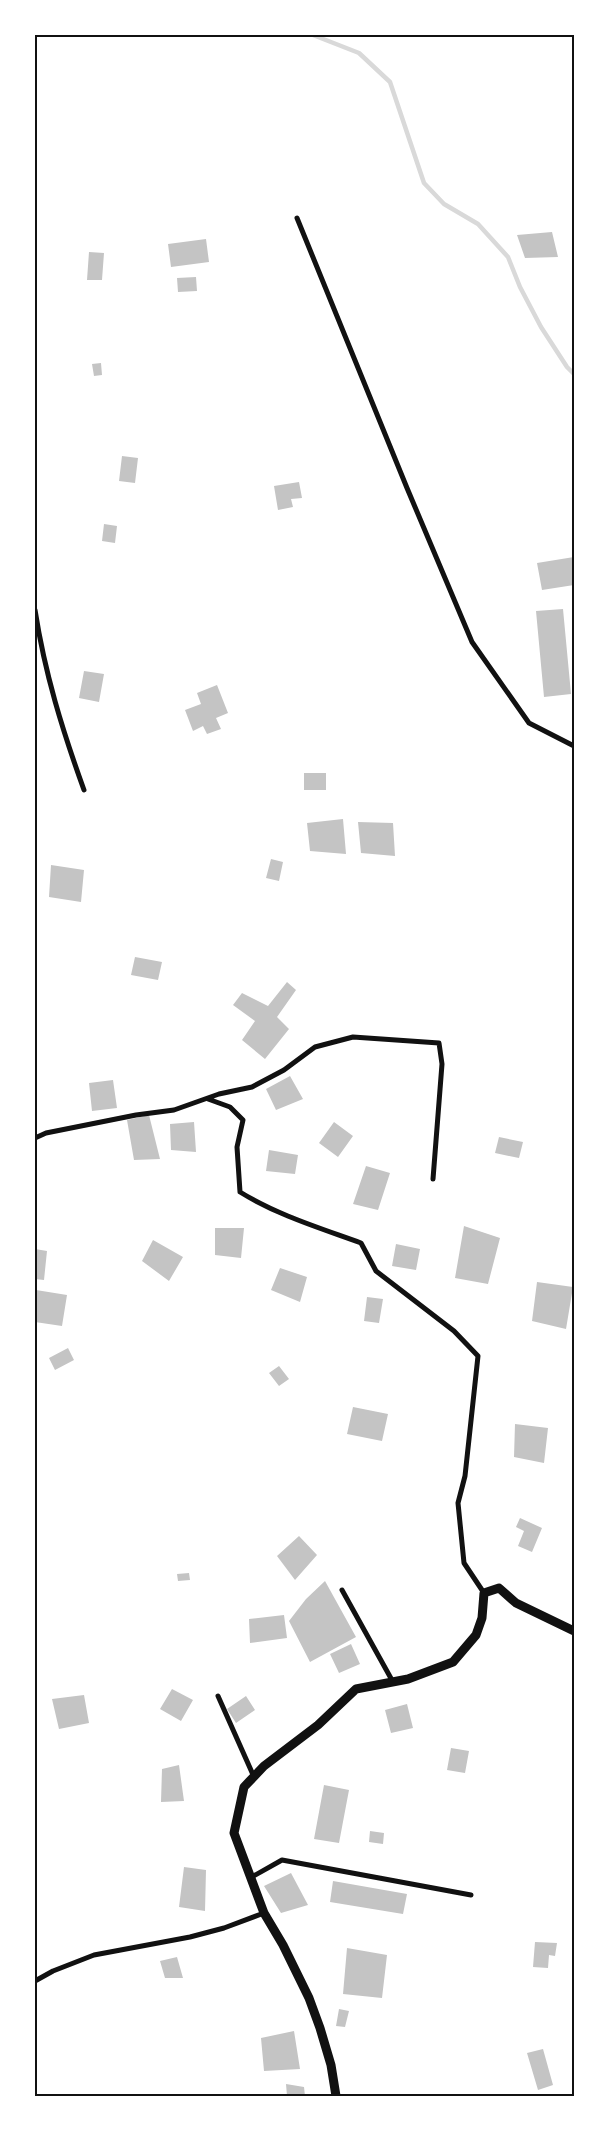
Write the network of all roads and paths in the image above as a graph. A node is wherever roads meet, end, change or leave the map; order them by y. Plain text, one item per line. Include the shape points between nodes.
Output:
1 (297, 218) dead end
2 (35, 610) edge
3 (574, 746) edge
4 (84, 790) dead end
5 (208, 1099) junction
6 (35, 1138) edge
7 (433, 1179) dead end
8 (342, 1590) dead end
9 (484, 1593) junction
10 (574, 1631) edge
11 (393, 1682) junction
12 (218, 1696) dead end
13 (254, 1776) junction
14 (250, 1878) junction
15 (471, 1895) dead end
16 (264, 1913) junction
17 (35, 1981) edge
18 (336, 2096) edge

1 - 3 street via 472,642 529,723
2 - 4 street via 42,655
5 - 6 street via 174,1110 46,1133
5 - 7 street via 252,1087 284,1070 315,1047 353,1037 440,1043 442,1064
5 - 9 street via 230,1107 243,1120 237,1147 240,1192 282,1214 361,1242 376,1271 454,1331 478,1356 465,1476 458,1503 464,1563
8 - 11 street
9 - 10 street via 499,1588 516,1603
9 - 11 street via 482,1618 476,1635 452,1662
11 - 13 street via 356,1689 318,1725
12 - 13 street
13 - 14 street via 244,1787 234,1833
14 - 15 street via 282,1860
14 - 16 street
16 - 17 street via 190,1937 94,1954
16 - 18 street via 283,1945 317,2020 331,2064

